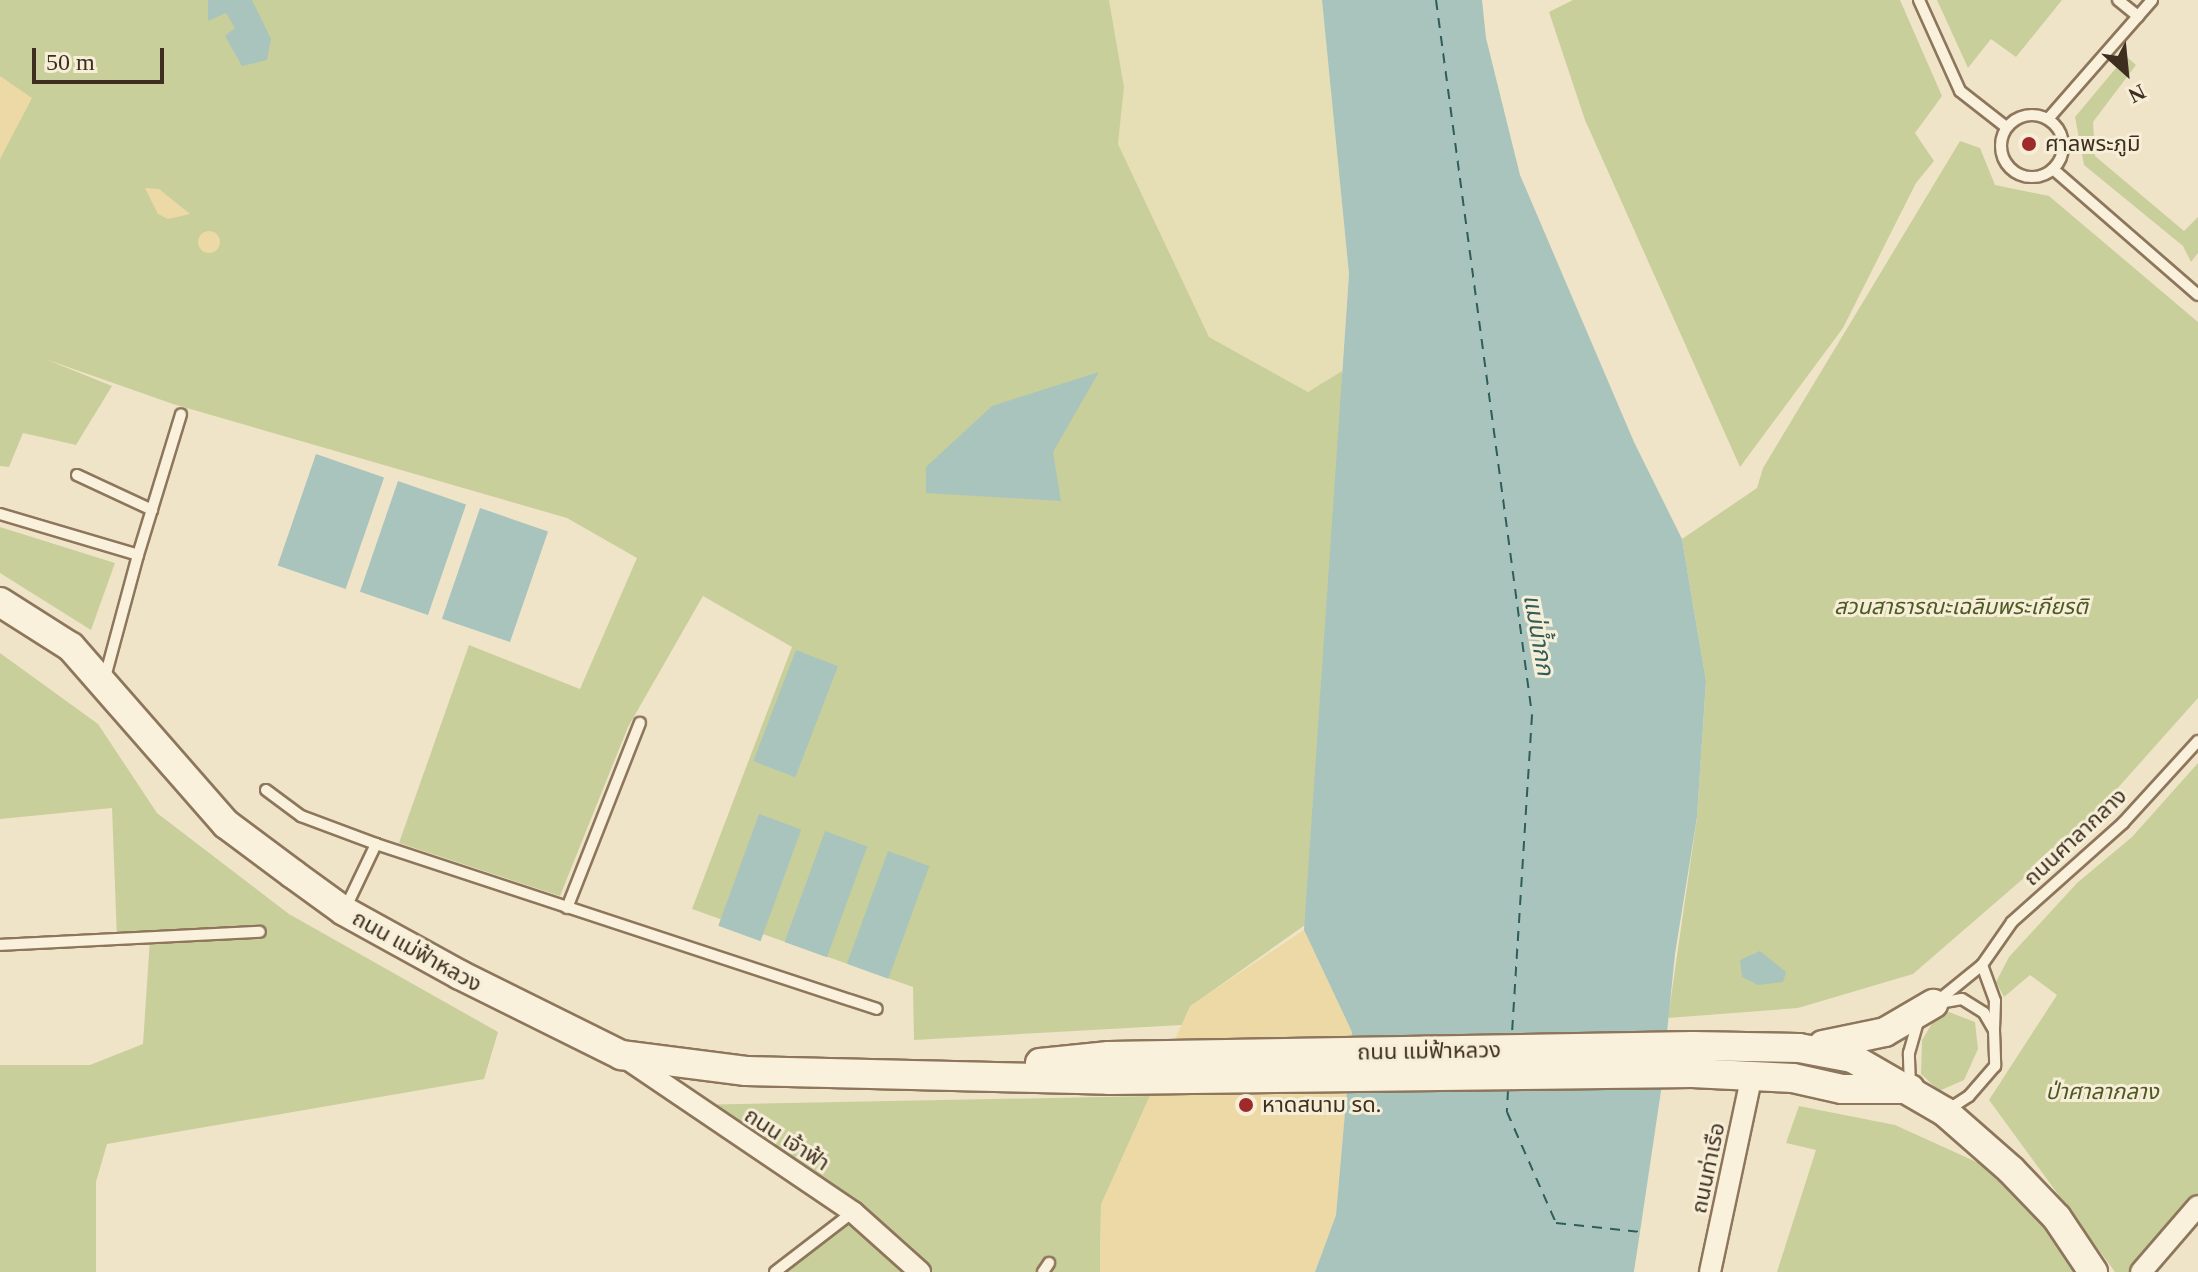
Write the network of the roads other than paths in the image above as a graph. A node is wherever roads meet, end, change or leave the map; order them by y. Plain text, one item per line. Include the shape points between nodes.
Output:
1 (1919, 0) edge
2 (2118, 0) edge
3 (2152, 0) edge
4 (2138, 16) junction
5 (2048, 119) junction
6 (2006, 127) junction
7 (2053, 169) junction
8 (2198, 295) edge
9 (181, 414) dead end
10 (77, 475) dead end
11 (152, 510) junction
12 (0, 514) edge
13 (138, 555) junction
14 (0, 602) edge
15 (103, 683) junction
16 (640, 723) dead end
17 (2198, 741) edge
18 (266, 790) dead end
19 (376, 844) junction
20 (567, 908) junction
21 (344, 911) junction
22 (260, 932) dead end
23 (0, 945) edge
24 (1982, 965) junction
25 (1933, 1004) junction
26 (877, 1009) dead end
27 (1994, 1030) junction
28 (1799, 1048) junction
29 (621, 1055) junction
30 (1692, 1060) junction
31 (1752, 1074) junction
32 (1910, 1089) junction
33 (1945, 1112) junction
34 (2198, 1206) edge
35 (853, 1212) junction
36 (775, 1272) edge
37 (920, 1272) edge
38 (1710, 1272) edge
39 (2093, 1272) edge
40 (2141, 1272) edge

1 - 6 lane via 1960,91
2 - 4 lane
3 - 4 lane
4 - 5 lane
5 - 6 lane via 2025,115
5 - 7 lane via 2057,127 2063,149
6 - 7 lane via 2000,149 2010,169 2032,177
7 - 8 lane
9 - 11 lane
10 - 11 lane
11 - 13 lane
12 - 13 lane
13 - 15 lane
14 - 15 street, ถนน แม่ฟ้าหลวง via 71,647
15 - 21 street, ถนน แม่ฟ้าหลวง via 226,824
16 - 20 lane
17 - 24 lane, ถนนศาลากลาง via 2123,823 2012,922
18 - 19 lane via 301,816
19 - 20 lane
19 - 21 lane
20 - 26 lane
21 - 29 street, ถนน แม่ฟ้าหลวง
22 - 23 lane
24 - 25 lane, ถนนศาลากลาง
24 - 27 lane via 1995,1001
25 - 27 lane via 1962,999 1984,1013
25 - 28 street via 1885,1032
25 - 32 lane via 1914,1026
27 - 33 lane via 1995,1066 1969,1096
28 - 30 street, ถนน แม่ฟ้าหลวง
28 - 32 street, ถนน แม่ฟ้าหลวง via 1852,1058
29 - 30 street, ถนน แม่ฟ้าหลวง via 746,1071 940,1074
29 - 35 street, ถนน เจ้าฟ้า
30 - 31 street, ถนน แม่ฟ้าหลวง
31 - 32 street, ถนน แม่ฟ้าหลวง via 1842,1089
31 - 38 street, ถนนท่าเรือ
32 - 33 street, ถนน แม่ฟ้าหลวง
33 - 39 street, ถนน แม่ฟ้าหลวง via 2057,1218
34 - 40 street
35 - 36 lane
35 - 37 street, ถนน เจ้าฟ้า

